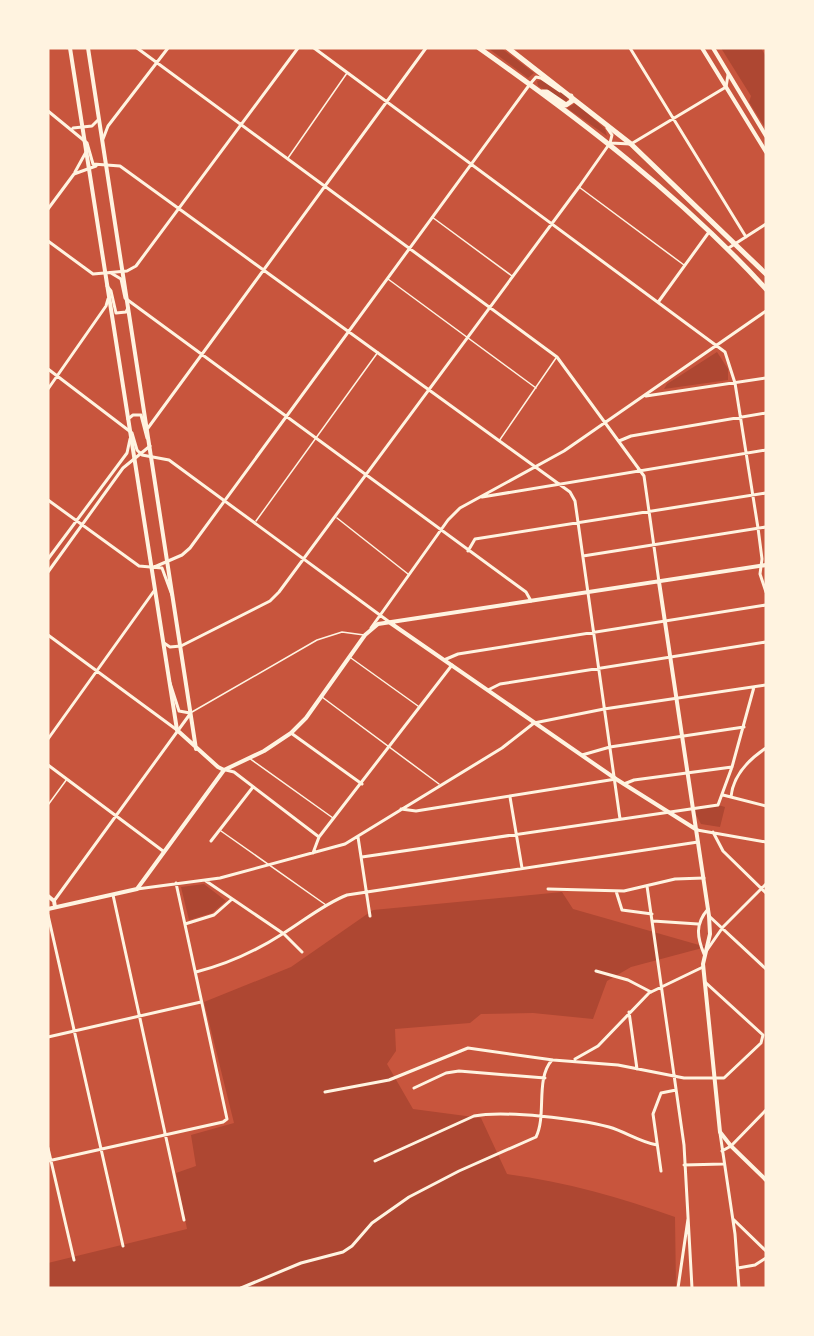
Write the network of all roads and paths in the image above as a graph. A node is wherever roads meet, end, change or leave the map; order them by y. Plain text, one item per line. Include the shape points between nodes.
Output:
1 (70, 48) edge
2 (88, 48) edge
3 (137, 48) edge
4 (168, 48) edge
5 (298, 48) edge
6 (314, 48) edge
7 (426, 48) edge
8 (479, 48) edge
9 (508, 48) edge
10 (630, 48) edge
11 (702, 48) edge
12 (713, 48) edge
13 (157, 63) junction
14 (347, 72) junction
15 (728, 74) junction
16 (530, 84) junction
17 (726, 87) junction
18 (564, 90) junction
19 (540, 92) junction
20 (571, 96) junction
21 (387, 101) junction
22 (48, 111) edge
23 (590, 111) junction
24 (99, 118) junction
25 (673, 120) junction
26 (241, 124) junction
27 (71, 128) junction
28 (83, 129) junction
29 (766, 136) edge
30 (84, 140) junction
31 (102, 141) junction
32 (610, 143) junction
33 (631, 144) junction
34 (86, 150) junction
35 (766, 152) edge
36 (105, 154) junction
37 (288, 158) junction
38 (472, 163) junction
39 (106, 165) junction
40 (99, 166) junction
41 (89, 168) junction
42 (70, 178) junction
43 (325, 186) junction
44 (579, 187) junction
45 (48, 208) edge
46 (180, 208) junction
47 (431, 217) junction
48 (553, 222) junction
49 (766, 224) edge
50 (710, 232) junction
51 (746, 237) junction
52 (48, 241) edge
53 (735, 243) junction
54 (409, 247) junction
55 (728, 249) junction
56 (684, 266) junction
57 (262, 269) junction
58 (123, 272) junction
59 (111, 273) junction
60 (104, 274) junction
61 (766, 274) edge
62 (512, 276) junction
63 (387, 278) junction
64 (106, 283) junction
65 (766, 289) edge
66 (108, 299) junction
67 (128, 299) junction
68 (659, 301) junction
69 (129, 307) junction
70 (490, 307) junction
71 (766, 311) edge
72 (348, 329) junction
73 (467, 339) junction
74 (718, 344) junction
75 (378, 352) junction
76 (202, 354) junction
77 (557, 357) junction
78 (48, 369) edge
79 (57, 376) junction
80 (766, 378) edge
81 (735, 383) junction
82 (536, 388) junction
83 (48, 389) edge
84 (429, 390) junction
85 (644, 396) junction
86 (766, 413) edge
87 (287, 417) junction
88 (741, 417) junction
89 (128, 421) junction
90 (606, 423) junction
91 (148, 428) junction
92 (129, 431) junction
93 (130, 437) junction
94 (316, 437) junction
95 (499, 441) junction
96 (619, 441) junction
97 (151, 443) junction
98 (766, 450) edge
99 (747, 453) junction
100 (142, 455) junction
101 (153, 458) junction
102 (134, 461) junction
103 (536, 467) junction
104 (640, 470) junction
105 (366, 475) junction
106 (561, 484) junction
107 (766, 493) edge
108 (753, 495) junction
109 (480, 497) junction
110 (48, 500) edge
111 (225, 500) junction
112 (650, 511) junction
113 (336, 517) junction
114 (76, 520) junction
115 (255, 522) junction
116 (82, 525) junction
117 (578, 525) junction
118 (766, 527) edge
119 (758, 528) junction
120 (440, 531) junction
121 (654, 545) junction
122 (468, 551) junction
123 (583, 556) junction
124 (48, 559) edge
125 (304, 559) junction
126 (169, 561) junction
127 (764, 565) edge
128 (150, 568) junction
129 (48, 572) edge
130 (409, 574) junction
131 (659, 582) junction
132 (154, 591) junction
133 (766, 592) edge
134 (587, 593) junction
135 (173, 596) junction
136 (531, 600) junction
137 (766, 605) edge
138 (380, 615) junction
139 (388, 621) junction
140 (665, 622) junction
141 (370, 630) junction
142 (593, 633) junction
143 (48, 635) edge
144 (365, 636) junction
145 (163, 641) junction
146 (766, 642) edge
147 (181, 646) junction
148 (350, 658) junction
149 (670, 658) junction
150 (444, 660) junction
151 (452, 665) junction
152 (598, 669) junction
153 (97, 672) junction
154 (168, 679) junction
155 (766, 685) edge
156 (754, 687) junction
157 (488, 690) junction
158 (322, 697) junction
159 (677, 699) junction
160 (420, 708) junction
161 (604, 709) junction
162 (191, 712) junction
163 (534, 723) junction
164 (744, 727) junction
165 (177, 730) junction
166 (291, 733) junction
167 (682, 735) junction
168 (48, 739) edge
169 (391, 747) junction
170 (610, 747) junction
171 (766, 748) edge
172 (196, 749) junction
173 (582, 755) junction
174 (249, 758) junction
175 (48, 765) edge
176 (732, 767) junction
177 (224, 770) junction
178 (688, 772) junction
179 (616, 778) junction
180 (67, 779) junction
181 (362, 784) junction
182 (439, 784) junction
183 (624, 784) junction
184 (254, 787) junction
185 (723, 795) junction
186 (510, 797) junction
187 (731, 797) junction
188 (48, 805) edge
189 (766, 806) edge
190 (400, 809) junction
191 (693, 809) junction
192 (668, 812) junction
193 (118, 815) junction
194 (334, 819) junction
195 (620, 819) junction
196 (697, 830) junction
197 (221, 831) junction
198 (713, 832) junction
199 (516, 835) junction
200 (319, 837) junction
201 (358, 837) junction
202 (211, 841) dead end
203 (699, 842) junction
204 (766, 842) edge
205 (163, 851) junction
206 (313, 853) junction
207 (362, 857) junction
208 (267, 866) junction
209 (522, 868) junction
210 (704, 878) junction
211 (205, 880) junction
212 (176, 883) junction
213 (766, 884) edge
214 (647, 886) junction
215 (137, 889) junction
216 (761, 889) junction
217 (548, 890) dead end
218 (365, 891) junction
219 (616, 891) junction
220 (766, 893) edge
221 (113, 895) junction
222 (48, 896) edge
223 (231, 900) junction
224 (54, 901) junction
225 (326, 905) junction
226 (56, 907) junction
227 (48, 909) edge
228 (708, 909) junction
229 (652, 914) junction
230 (48, 915) edge
231 (370, 916) dead end
232 (709, 916) junction
233 (653, 921) junction
234 (185, 924) junction
235 (698, 924) junction
236 (723, 927) junction
237 (284, 934) junction
238 (302, 952) dead end
239 (704, 954) junction
240 (703, 967) junction
241 (766, 969) edge
242 (596, 971) dead end
243 (196, 972) junction
244 (704, 981) junction
245 (662, 986) junction
246 (651, 992) junction
247 (201, 1002) junction
248 (629, 1012) junction
249 (139, 1017) junction
250 (73, 1032) junction
251 (48, 1037) edge
252 (553, 1060) junction
253 (573, 1060) junction
254 (637, 1069) junction
255 (676, 1077) junction
256 (545, 1078) junction
257 (714, 1078) junction
258 (414, 1088) dead end
259 (676, 1090) junction
260 (325, 1092) dead end
261 (766, 1110) edge
262 (542, 1118) junction
263 (720, 1132) junction
264 (164, 1136) junction
265 (657, 1145) junction
266 (731, 1146) junction
267 (48, 1148) edge
268 (99, 1149) junction
269 (722, 1151) junction
270 (49, 1161) edge
271 (375, 1161) dead end
272 (723, 1164) junction
273 (684, 1165) junction
274 (661, 1171) dead end
275 (766, 1180) edge
276 (689, 1216) junction
277 (732, 1218) junction
278 (184, 1220) dead end
279 (123, 1246) dead end
280 (766, 1251) edge
281 (766, 1258) edge
282 (74, 1260) dead end
283 (738, 1268) junction
284 (242, 1288) edge
285 (678, 1288) edge
286 (692, 1288) edge
287 (739, 1288) edge

1 - 28 street
2 - 24 street
3 - 13 street
4 - 13 street
5 - 26 street
6 - 14 street
7 - 21 street
8 - 16 highway
9 - 18 highway
10 - 25 street
11 - 17 street
12 - 15 street
13 - 26 street
13 - 31 street via 108,126
14 - 21 street
14 - 37 lane
15 - 17 street
15 - 29 street
16 - 18 street via 538,77
16 - 19 highway
16 - 38 street
17 - 25 street
17 - 35 street
18 - 20 highway
19 - 20 highway via 547,92 566,105 572,101
19 - 32 highway
20 - 23 highway
21 - 38 street
21 - 43 street
22 - 27 street
23 - 32 street via 609,130
23 - 33 highway
24 - 28 street via 96,124
24 - 31 street
25 - 33 street
25 - 51 street
26 - 37 street
26 - 46 street
27 - 28 street
27 - 30 street
28 - 30 street
30 - 34 street
30 - 40 street via 92,162
31 - 36 street
32 - 33 street
32 - 44 street
32 - 50 highway
33 - 53 highway
34 - 41 street
34 - 42 street
36 - 39 street
36 - 40 street
37 - 43 street
38 - 47 street
38 - 48 street
39 - 40 street
39 - 46 street via 120,166
39 - 58 street
40 - 41 street
41 - 42 street
41 - 60 street
42 - 45 street
43 - 54 street
43 - 57 street
44 - 48 street
44 - 56 lane
46 - 57 street
46 - 58 street via 140,262
47 - 54 street
47 - 62 lane
48 - 62 street
48 - 68 street
49 - 51 street
50 - 55 highway
50 - 56 street
51 - 53 street
52 - 60 street via 88,272
53 - 55 street
53 - 61 highway
54 - 63 street
54 - 70 street
55 - 65 highway
56 - 68 street
57 - 72 street
57 - 76 street
58 - 59 street
58 - 67 street
59 - 60 street
59 - 64 street
59 - 67 street via 121,279
60 - 64 street
62 - 70 street
63 - 72 street
63 - 73 lane
64 - 66 street
64 - 69 street via 116,313 126,312
66 - 79 street
66 - 89 street
67 - 69 street
67 - 76 street
68 - 74 street
69 - 91 street
70 - 73 street
70 - 77 street
71 - 74 street
72 - 75 street
72 - 87 street
73 - 82 lane
73 - 84 street
74 - 81 street via 728,358
74 - 85 street
75 - 84 street
75 - 94 lane
76 - 87 street
76 - 91 street
77 - 82 lane
77 - 90 street
78 - 79 street
79 - 83 street
79 - 92 street
80 - 81 street
81 - 85 street
81 - 88 street
82 - 95 lane
84 - 95 street
84 - 105 street
85 - 90 street
86 - 88 street
87 - 94 street
87 - 111 street
88 - 96 street
88 - 99 street
89 - 92 street
89 - 97 street via 133,415 141,415
90 - 96 street
90 - 103 street
91 - 97 street
92 - 93 street
92 - 100 street
93 - 102 street
93 - 114 street via 128,453
94 - 105 street
94 - 115 lane
95 - 103 street
96 - 104 street
97 - 100 street
97 - 101 street
98 - 99 street
99 - 104 street
99 - 108 street
100 - 101 street
100 - 102 street
101 - 111 street via 169,460
101 - 126 street
102 - 116 street via 123,468
102 - 128 street
103 - 106 street
103 - 109 street
104 - 106 street
104 - 112 street
105 - 113 street
105 - 120 street
106 - 109 street
106 - 117 street via 573,496
107 - 108 street
108 - 112 street
108 - 119 street
109 - 120 street via 453,514
110 - 114 street
111 - 115 street
111 - 126 street via 188,551
112 - 117 street
112 - 121 street
113 - 125 street
113 - 130 lane
114 - 116 street
114 - 124 street
115 - 125 street
116 - 128 street via 139,566
116 - 129 street
117 - 122 street via 475,540
117 - 123 street
118 - 119 street
119 - 121 street
119 - 127 street
120 - 122 street
120 - 130 street
121 - 123 street
121 - 131 street
122 - 136 street via 526,592
123 - 134 street
125 - 138 street
125 - 147 street via 270,601
126 - 128 street
126 - 135 street
127 - 131 street
127 - 133 street via 759,574
128 - 132 street
128 - 135 street via 164,570
130 - 138 street
131 - 134 street
131 - 140 street
132 - 145 street
132 - 153 street
134 - 136 street
134 - 142 street
135 - 147 street
136 - 139 street
137 - 140 street
138 - 139 street
138 - 141 street
139 - 141 street
139 - 150 street
140 - 142 street
140 - 149 street
141 - 144 street
142 - 150 street via 458,654
142 - 152 street
143 - 153 street
144 - 148 street
144 - 162 lane via 342,632 317,640
145 - 147 street via 170,647
145 - 154 street
146 - 149 street
147 - 162 street
148 - 158 street
148 - 160 lane
149 - 152 street
149 - 159 street
150 - 151 street
151 - 157 street
151 - 160 street
152 - 157 street via 500,684
152 - 161 street
153 - 165 street
153 - 168 street
154 - 162 street via 179,711
154 - 165 street
155 - 156 street
156 - 159 street
156 - 164 street
157 - 163 street
158 - 166 street
158 - 169 lane
159 - 161 street
159 - 167 street
160 - 169 street
161 - 163 street
161 - 170 street
162 - 165 street
162 - 172 street
163 - 173 street
163 - 182 street via 502,748
164 - 167 street
164 - 176 street
165 - 172 street
165 - 193 street
166 - 174 street
166 - 181 street
167 - 170 street
167 - 178 street
169 - 181 street
169 - 182 lane
170 - 173 street
170 - 179 street
171 - 187 street via 738,775
172 - 177 street
173 - 179 street
174 - 177 street
174 - 194 lane
175 - 180 street
176 - 178 street
176 - 185 street
177 - 184 street via 234,772
177 - 205 street
178 - 183 street
178 - 191 street
179 - 183 street
179 - 186 street
179 - 195 street
180 - 188 lane
180 - 193 street
181 - 194 street
182 - 190 street
183 - 192 street
184 - 197 street
184 - 200 street
185 - 187 street
185 - 191 street via 718,805
186 - 190 street via 416,811
186 - 199 street
187 - 189 street
190 - 201 street
191 - 192 street
191 - 196 street
192 - 195 street
192 - 196 street
193 - 205 street
193 - 224 street
194 - 200 street
195 - 199 street
196 - 198 street
196 - 203 street
197 - 202 street
197 - 208 lane
198 - 204 street
198 - 216 street via 723,851
199 - 207 street
199 - 209 street
200 - 206 street
201 - 206 street
201 - 207 street
203 - 209 street
203 - 210 street
205 - 215 street
206 - 208 street
207 - 218 street
208 - 211 street
208 - 225 lane
209 - 218 street
210 - 214 street via 675,879
210 - 228 street
211 - 212 street
211 - 223 street
212 - 215 street
212 - 234 street
213 - 216 street
214 - 219 street
214 - 229 street
215 - 221 street
216 - 220 street
216 - 236 street
217 - 219 street
218 - 225 street
218 - 231 street
219 - 229 street via 622,910
221 - 226 street
221 - 249 street
222 - 224 street
223 - 234 street via 214,915
223 - 237 street
224 - 226 street
225 - 237 street
226 - 227 street
228 - 232 street
228 - 235 street
229 - 233 street
230 - 250 street
232 - 236 street
232 - 239 street via 710,934
233 - 235 street
233 - 245 street
234 - 243 street
235 - 239 street
236 - 239 street
236 - 241 street
237 - 238 street
237 - 243 street via 236,960
239 - 240 street
240 - 244 street
240 - 245 street
242 - 246 street via 628,980
243 - 247 street
244 - 257 street
244 - 257 street via 760,1031 763,1039 728,1076
245 - 246 street
245 - 255 street
246 - 248 street
247 - 249 street
247 - 264 street via 227,1119
248 - 253 street via 598,1046
248 - 254 street
249 - 250 street
249 - 264 street
250 - 251 street
250 - 268 street
252 - 253 street
252 - 256 street
252 - 260 street via 468,1048 389,1080
253 - 254 street
254 - 255 street
255 - 257 street
255 - 259 street
256 - 258 street via 459,1071
256 - 262 street
257 - 263 street
259 - 265 street via 661,1093 654,1108
259 - 273 street
261 - 266 street
262 - 265 street via 608,1127
262 - 271 street via 474,1116
262 - 284 street via 532,1140 409,1197 372,1223 349,1248
263 - 266 street
263 - 269 street
264 - 268 street
264 - 278 street
265 - 274 street
266 - 269 street
266 - 275 street
267 - 270 street
268 - 270 street
268 - 279 street
269 - 272 street
270 - 282 street
272 - 273 street
272 - 277 street
273 - 276 street
276 - 285 street
276 - 286 street
277 - 280 street
277 - 283 street
281 - 283 street
283 - 287 street

